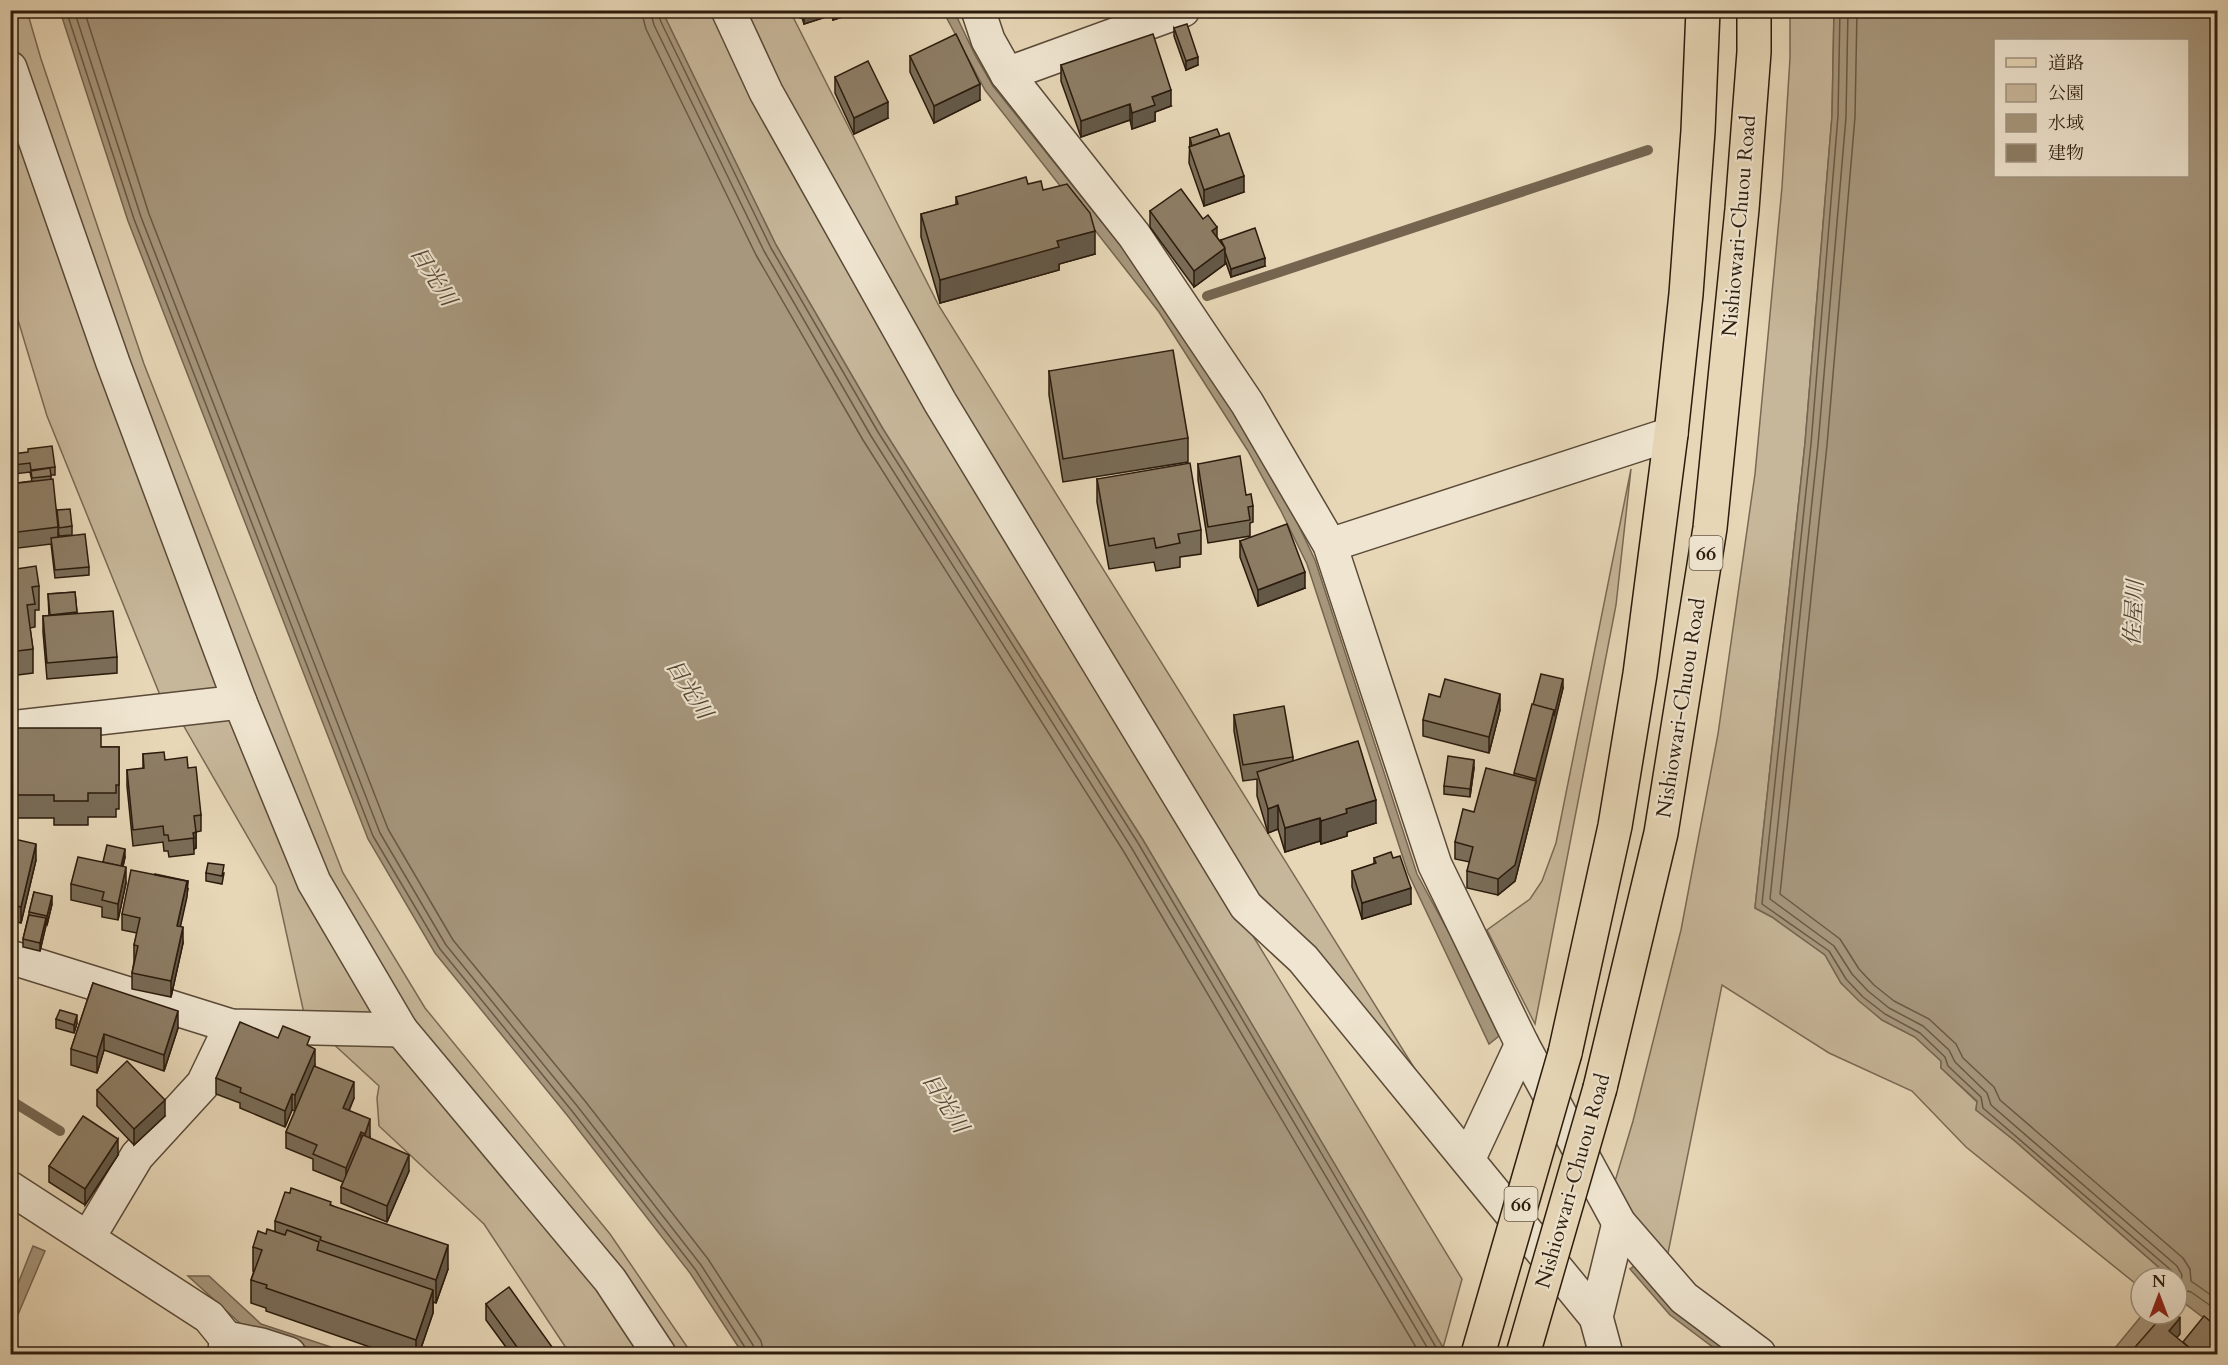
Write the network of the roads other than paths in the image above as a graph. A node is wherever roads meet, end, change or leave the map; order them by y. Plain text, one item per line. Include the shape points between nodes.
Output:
1 (728, 10) edge
2 (978, 10) edge
3 (1183, 10) edge
4 (1703, 10) edge
5 (1754, 10) edge
6 (10, 68) edge
7 (1007, 74) junction
8 (1671, 434) junction
9 (1330, 545) junction
10 (240, 702) junction
11 (10, 728) edge
12 (10, 957) edge
13 (231, 1026) junction
14 (401, 1030) junction
15 (1522, 1044) junction
16 (1468, 1160) junction
17 (10, 1188) edge
18 (1619, 1223) junction
19 (88, 1238) junction
20 (1596, 1317) junction
21 (226, 1346) edge
22 (289, 1354) edge
23 (659, 1354) edge
24 (1478, 1354) edge
25 (1523, 1354) edge
26 (1606, 1354) edge
27 (1759, 1354) edge

1 - 16 street via 766,92 940,402 1246,906 1303,959
2 - 7 street via 988,40
3 - 7 street
4 - 8 main road, Nishiowari-Chuou Road / 66 via 1687,282
5 - 25 main road, Nishiowari-Chuou Road / 66, bridge via 1742,209 1710,528 1661,833 1600,1088
6 - 10 street via 112,363
7 - 9 street via 1134,235 1247,403
8 - 9 street
8 - 24 main road, Nishiowari-Chuou Road / 66, bridge via 1640,674 1615,826 1565,1053
9 - 15 street via 1436,865
10 - 11 street
10 - 14 street via 314,882
12 - 13 street
13 - 14 street
13 - 19 street via 203,1084 137,1156
14 - 23 street via 610,1280
15 - 16 street
15 - 18 street
16 - 20 street
17 - 19 street
18 - 20 street
18 - 27 street via 1684,1298
19 - 21 street via 209,1317
20 - 26 street
21 - 22 street via 261,1345

